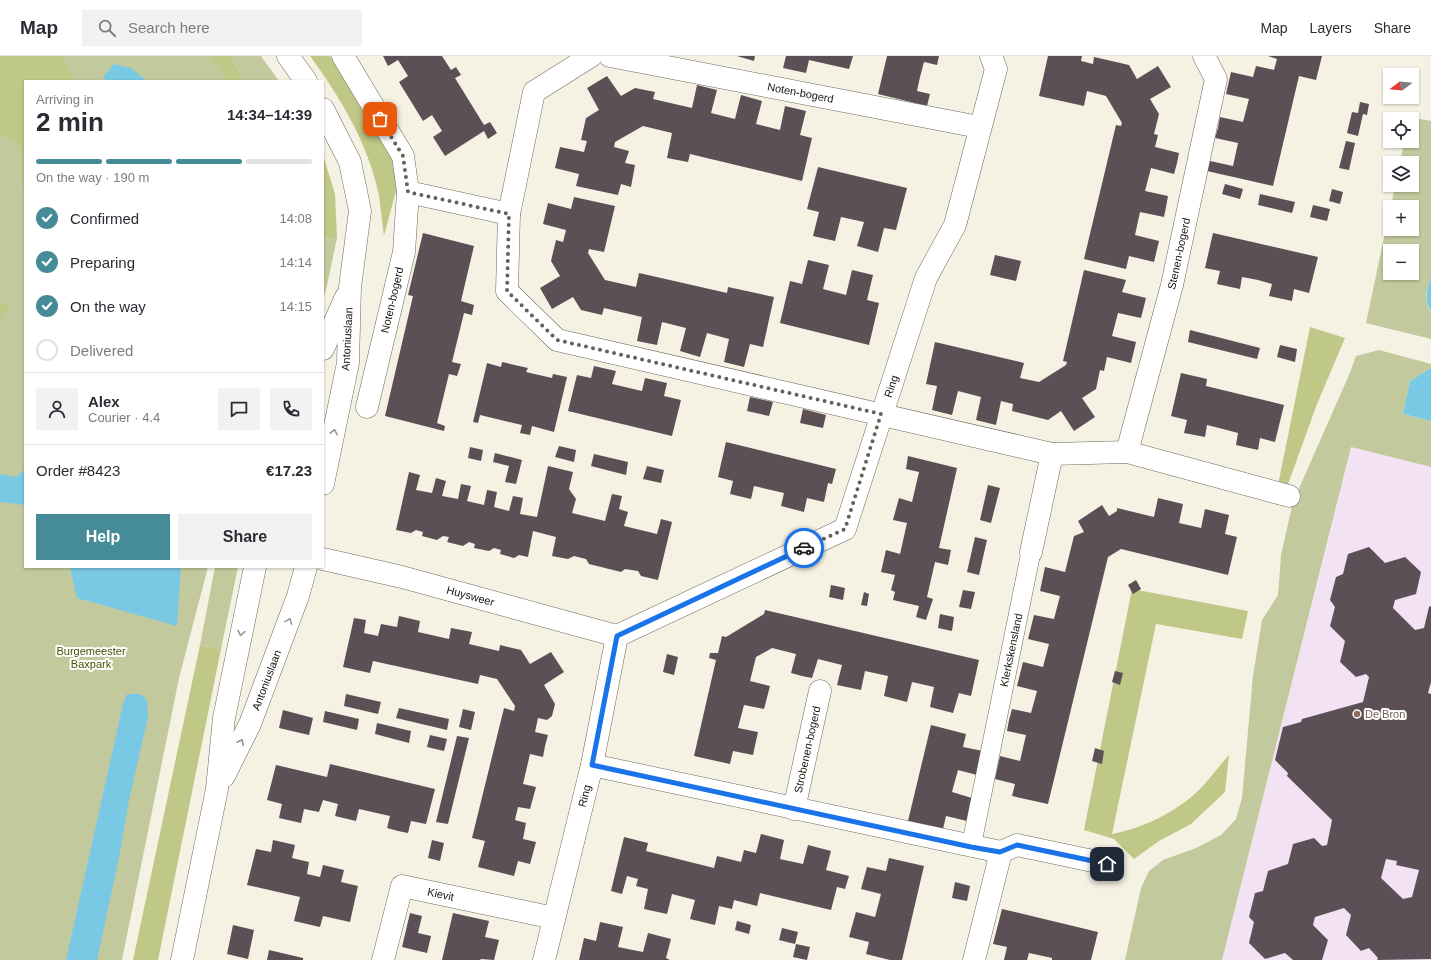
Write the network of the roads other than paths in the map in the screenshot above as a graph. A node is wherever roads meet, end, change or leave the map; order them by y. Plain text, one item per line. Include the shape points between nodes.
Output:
1 (288, 56) edge
2 (343, 56) edge
3 (591, 56) edge
4 (991, 56) edge
5 (1204, 56) edge
6 (619, 57) edge
7 (305, 80) edge
8 (324, 111) edge
9 (979, 127) junction
10 (408, 192) junction
11 (509, 214) junction
12 (350, 287) junction
13 (324, 347) edge
14 (367, 407) dead end
15 (881, 414) junction
16 (1127, 452) junction
17 (1052, 454) junction
18 (324, 479) edge
19 (1289, 496) dead end
20 (1031, 552) joint
21 (324, 559) edge
22 (255, 568) edge
23 (306, 568) edge
24 (617, 636) junction
25 (820, 690) dead end
26 (592, 765) junction
27 (217, 789) junction
28 (794, 809) junction
29 (971, 847) junction
30 (1000, 852) junction
31 (1107, 864) dead end
32 (554, 918) junction
33 (182, 960) edge
34 (383, 960) edge
35 (544, 960) edge
36 (974, 960) edge

1 - 7 street
2 - 10 street, Noten-bogerd via 403,156
3 - 11 street via 534,92
4 - 9 street, Ring via 996,69
5 - 16 street, Stenen-bogerd via 1216,79 1172,285
6 - 9 street, Noten-bogerd
8 - 12 street, Antoniuslaan via 350,162 360,211
9 - 15 street, Ring via 955,225 926,278
10 - 11 street
10 - 14 street, Noten-bogerd via 404,252
11 - 15 street via 507,291 557,340
12 - 13 street, Antoniuslaan
18 -> 12 street, Antoniuslaan via 348,363
15 - 17 street
15 - 24 street, Ring via 845,529
16 - 17 street
16 - 19 street
17 - 20 street, Klerkskensland
20 - 29 street, Klerkskensland
21 - 24 street, Huysweer via 402,577
22 -> 27 street, Antoniuslaan via 224,718
27 -> 23 street, Antoniuslaan via 250,724 298,596
24 - 26 street, Ring
25 - 28 street, Strobenen-bogerd
26 - 28 street, Strobenen-bogerd
26 - 32 street, Ring
27 - 33 street, Antoniuslaan
28 - 29 street, Strobenen-bogerd
29 - 30 street, Strobenen-bogerd
30 - 31 street, Strobenen-bogerd via 1017,845
30 - 36 street
32 - 34 street, Kievit via 402,886
32 - 35 street, Ring

